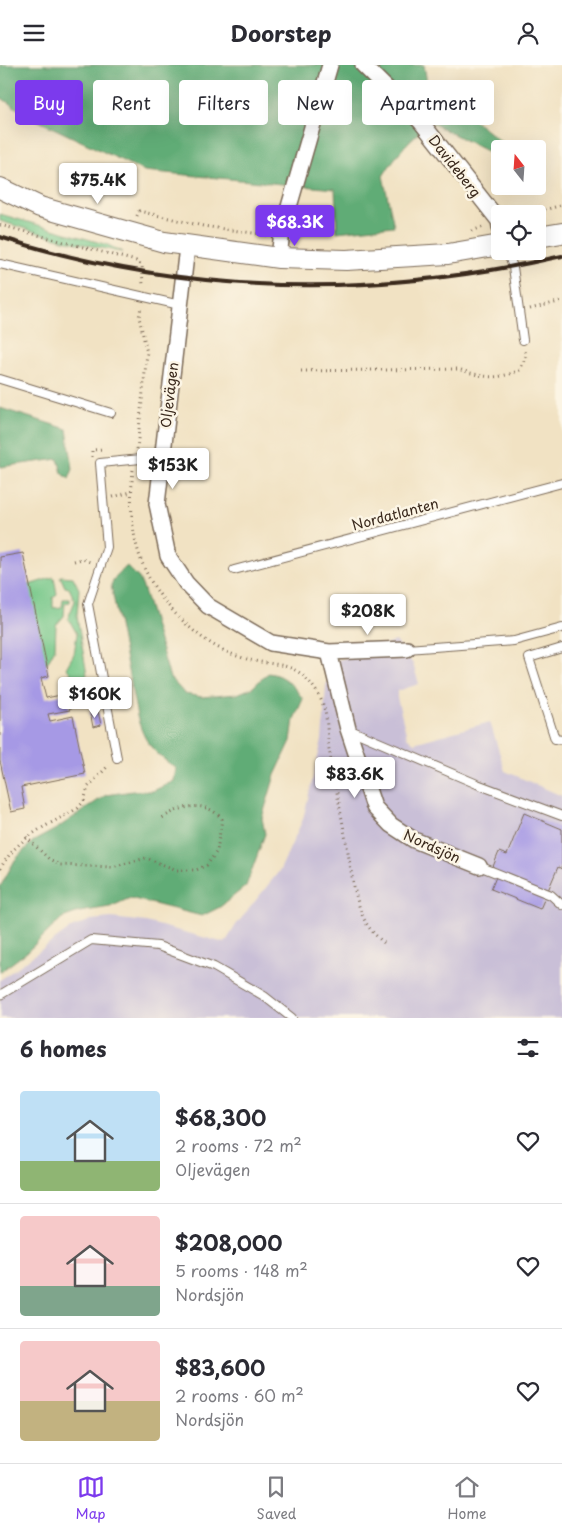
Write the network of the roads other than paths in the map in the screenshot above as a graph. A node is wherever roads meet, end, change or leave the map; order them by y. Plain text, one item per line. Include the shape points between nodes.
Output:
1 (330, 65) edge
2 (363, 65) edge
3 (0, 188) edge
4 (491, 211) edge
5 (562, 233) edge
6 (546, 236) edge
7 (187, 247) junction
8 (491, 247) edge
9 (279, 258) junction
10 (510, 260) edge
11 (0, 264) edge
12 (180, 305) junction
13 (524, 340) road end
14 (0, 379) edge
15 (111, 413) dead end
16 (161, 457) junction
17 (562, 483) edge
18 (234, 570) dead end
19 (562, 628) edge
20 (407, 649) joint
21 (562, 649) edge
22 (329, 651) junction
23 (348, 729) junction
24 (562, 740) edge
25 (117, 758) road end
26 (562, 816) edge
27 (479, 866) joint
28 (562, 905) edge
29 (0, 995) edge
30 (292, 1018) edge

1 - 9 street via 282,231
2 - 4 street, Davideberg via 421,122
3 - 7 street via 40,207
5 - 6 street
7 - 9 street
7 - 12 street, Oljevägen
8 - 9 street via 448,254 346,260
10 - 13 lane
11 - 12 lane
12 - 16 street, Oljevägen
14 - 15 lane
16 - 22 street, Oljevägen via 157,504 168,556 186,583 208,606 271,643
16 - 25 lane via 100,463 107,547 88,604
17 - 18 lane, Nordatlanten
19 - 20 lane via 514,641
20 - 22 street, Oljevägen
21 - 24 lane via 529,658 556,739
22 - 23 street, Nordsjön
23 - 26 lane
23 - 27 street, Nordsjön via 374,807 391,825 414,840
27 - 28 lane, Nordsjön via 551,895
29 - 30 lane via 91,941 158,946 214,967 264,996

